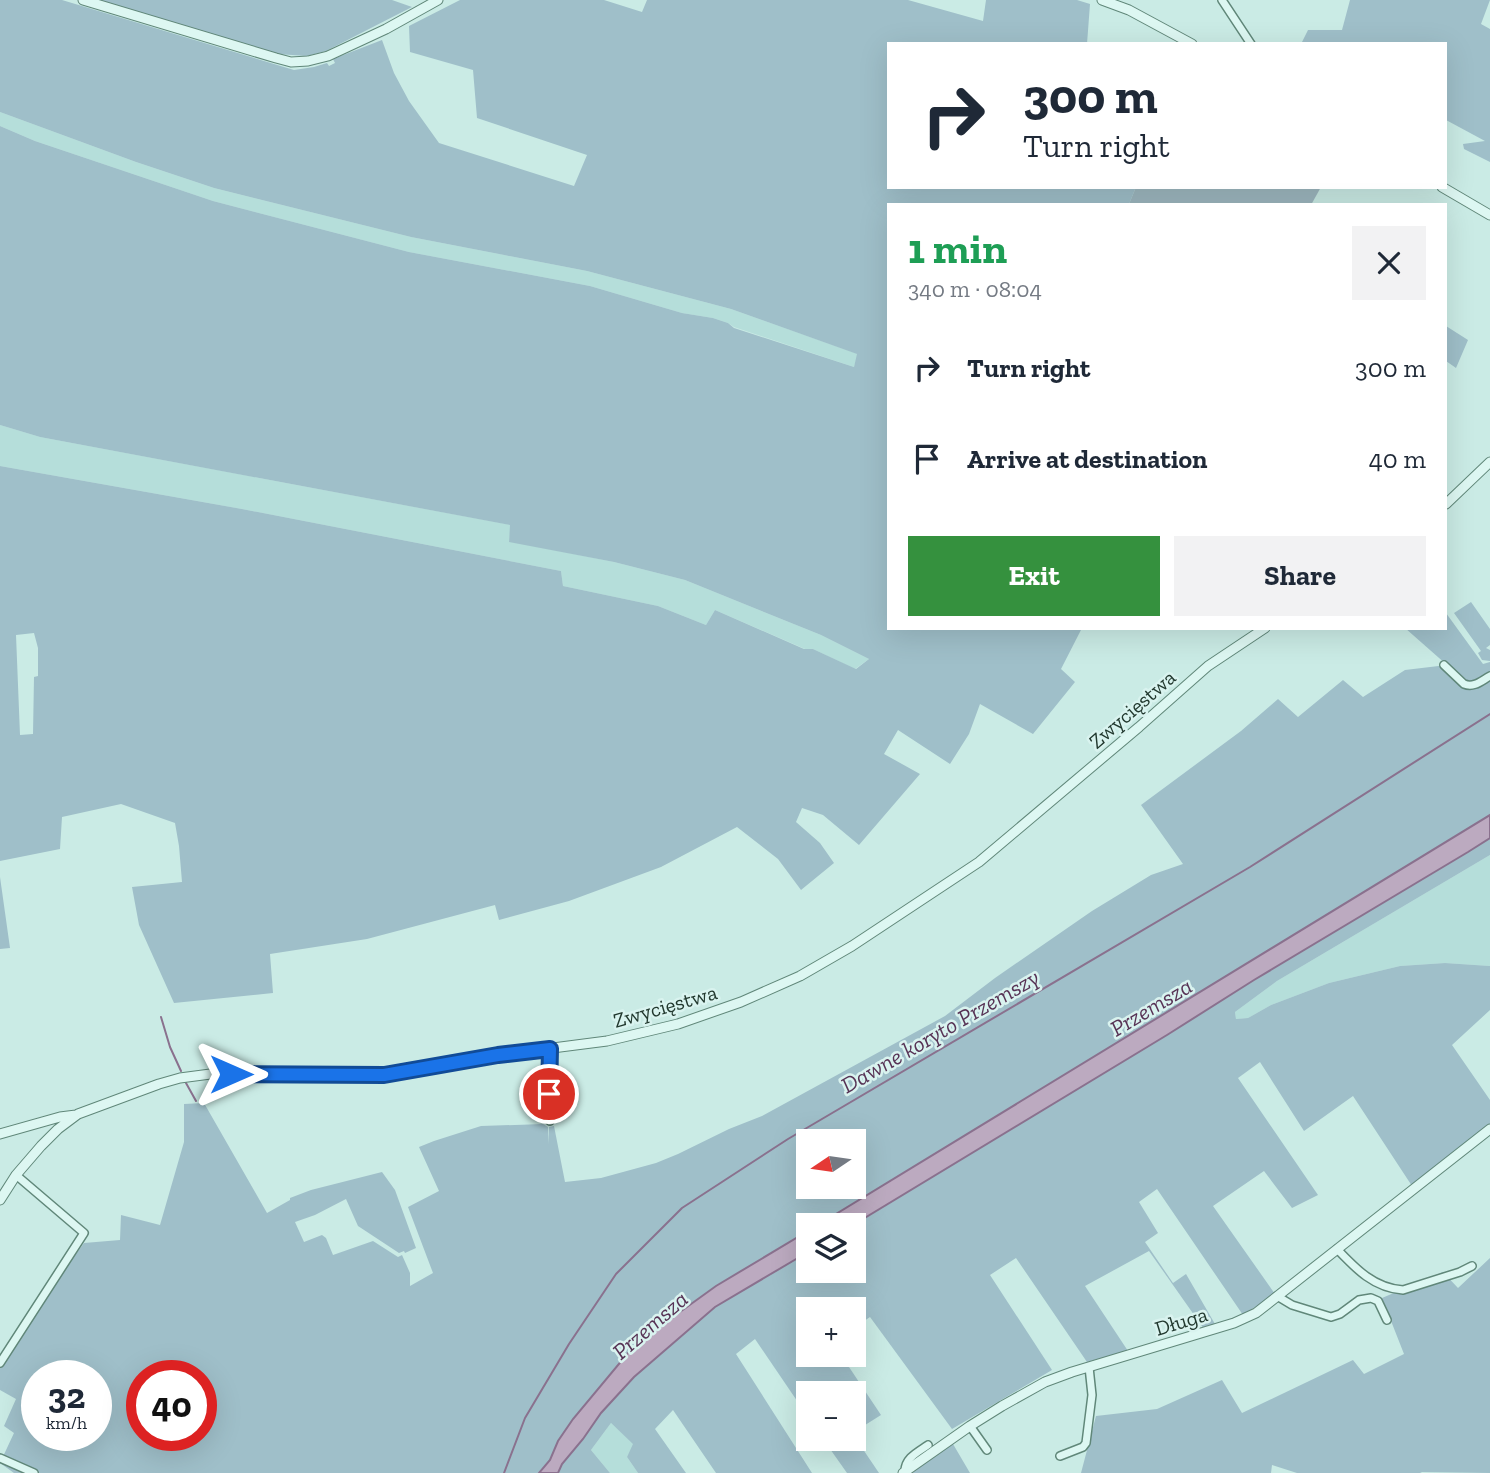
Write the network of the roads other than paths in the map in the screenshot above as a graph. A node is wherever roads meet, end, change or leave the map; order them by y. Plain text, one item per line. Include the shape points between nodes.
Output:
1 (83, 0) edge
2 (438, 0) edge
3 (1102, 0) edge
4 (1222, 0) edge
5 (1188, 42) edge
6 (1250, 42) edge
7 (1445, 189) edge
8 (1490, 215) edge
9 (1490, 462) edge
10 (1447, 504) edge
11 (1262, 630) edge
12 (1444, 665) dead end
13 (1490, 676) edge
14 (550, 1049) junction
15 (78, 1114) junction
16 (550, 1121) dead end
17 (1490, 1129) edge
18 (0, 1134) edge
19 (16, 1175) junction
20 (0, 1200) edge
21 (1338, 1249) junction
22 (1472, 1266) dead end
23 (1277, 1296) junction
24 (1387, 1320) dead end
25 (0, 1363) edge
26 (1089, 1367) junction
27 (970, 1426) junction
28 (928, 1445) dead end
29 (987, 1450) dead end
30 (1060, 1456) dead end
31 (0, 1458) edge
32 (904, 1472) edge
33 (34, 1473) edge

1 - 2 street via 291,62 328,56
3 - 5 street
4 - 6 street
7 - 8 street
9 - 10 street
11 - 14 street, Zwycięstwa via 1208,666 979,862 821,965 751,998 667,1028
12 - 13 street via 1468,685
14 - 15 street, Zwycięstwa via 384,1075 201,1074
14 - 16 street
15 - 18 street
15 - 19 street, Zwycięstwa
17 - 21 street, Długa
19 - 20 street, Zwycięstwa
19 - 25 street via 84,1233
21 - 22 street via 1362,1275 1403,1290
21 - 23 street, Długa
23 - 24 street via 1331,1317 1371,1298 1378,1301
23 - 26 street, Długa via 1234,1324
26 - 27 street, Długa via 1045,1382
26 - 30 street via 1092,1395 1086,1443
27 - 29 street
27 - 32 street, Długa
28 - 32 street, Długa via 909,1460
31 - 33 street

